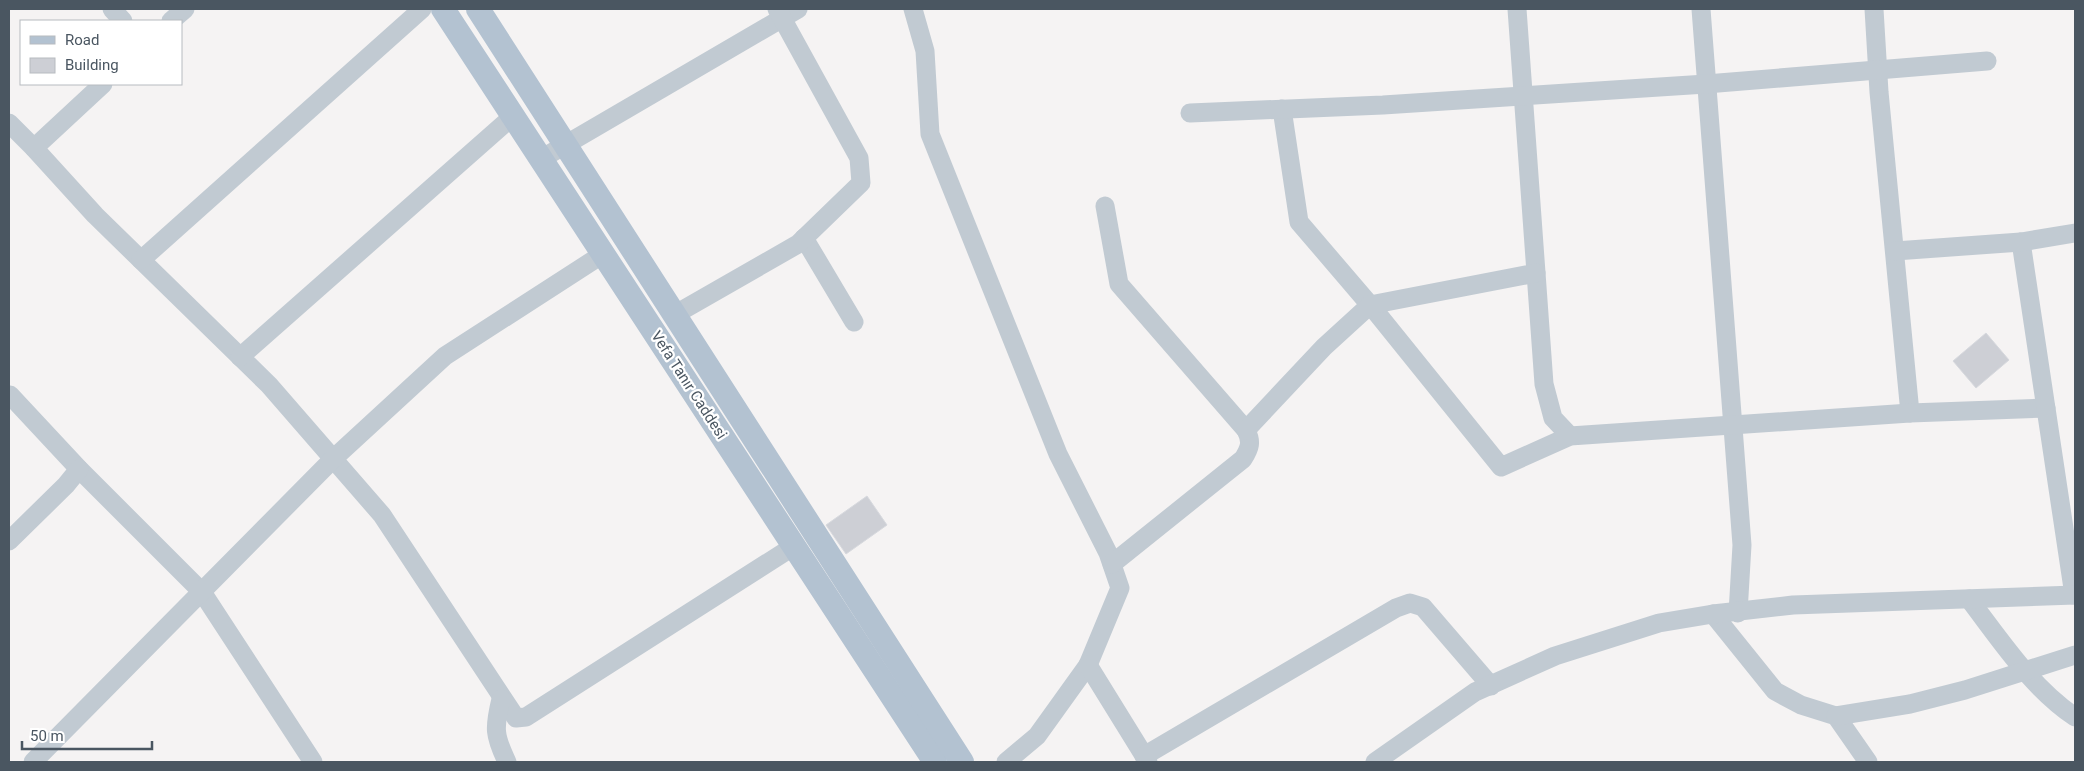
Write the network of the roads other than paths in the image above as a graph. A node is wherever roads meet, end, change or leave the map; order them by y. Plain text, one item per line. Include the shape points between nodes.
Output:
1 (112, 9) edge
2 (185, 9) edge
3 (422, 9) edge
4 (443, 9) edge
5 (478, 9) edge
6 (913, 9) edge
7 (1517, 9) edge
8 (1701, 9) edge
9 (1874, 9) edge
10 (786, 12) edge
11 (122, 20) edge
12 (172, 20) edge
13 (1987, 61) dead end
14 (1878, 70) junction
15 (1706, 84) junction
16 (103, 85) edge
17 (1523, 96) junction
18 (1282, 109) junction
19 (1190, 113) dead end
20 (513, 116) junction
21 (9, 123) edge
22 (565, 144) junction
23 (34, 148) junction
24 (541, 159) junction
25 (1105, 206) dead end
26 (2075, 233) edge
27 (804, 238) junction
28 (2021, 242) junction
29 (1895, 251) junction
30 (603, 254) junction
31 (141, 260) junction
32 (1536, 273) junction
33 (1370, 305) junction
34 (674, 315) junction
35 (854, 322) dead end
36 (240, 357) junction
37 (10, 395) dead end
38 (2046, 408) junction
39 (1910, 413) junction
40 (1733, 425) junction
41 (1246, 430) junction
42 (1570, 436) junction
43 (333, 458) junction
44 (79, 469) junction
45 (9, 541) edge
46 (794, 546) junction
47 (1112, 564) junction
48 (202, 592) junction
49 (2075, 595) edge
50 (1969, 599) junction
51 (1738, 613) junction
52 (1713, 614) junction
53 (2075, 655) edge
54 (1088, 665) junction
55 (2025, 671) junction
56 (1490, 686) junction
57 (501, 699) junction
58 (1836, 716) junction
59 (2075, 717) edge
60 (1146, 759) edge
61 (33, 762) edge
62 (313, 762) edge
63 (507, 762) edge
64 (934, 762) edge
65 (962, 762) edge
66 (1006, 762) edge
67 (1374, 762) edge
68 (1868, 762) edge

1 - 11 street
2 - 12 street
3 - 31 street
4 - 20 main road, Vefa Tanır Caddesi
5 - 22 main road, Vefa Tanır Caddesi
6 - 47 street via 925,51 930,134 1058,454
7 - 17 street
8 - 15 street
9 - 14 street
10 - 22 street
10 - 27 street via 859,158 861,171 861,183
13 - 14 street
14 - 15 street
14 - 29 street
15 - 17 street
15 - 40 street
16 - 23 street
17 - 18 street
17 - 32 street
18 - 19 street
18 - 33 street via 1299,222
20 - 24 main road, Vefa Tanır Caddesi
20 - 36 street
21 - 23 street
22 - 24 street
22 - 34 main road, Vefa Tanır Caddesi
23 - 31 street
24 - 30 main road, Vefa Tanır Caddesi
25 - 41 street via 1119,284
26 - 28 street
27 - 34 street
27 - 35 street
28 - 29 street
28 - 38 street
29 - 39 street
30 - 43 street via 444,356
30 - 46 main road, Vefa Tanır Caddesi
31 - 36 street
32 - 33 street
32 - 42 street via 1544,384 1553,418
33 - 41 street via 1324,347
33 - 42 street via 1501,467
34 - 65 main road, Vefa Tanır Caddesi
36 - 43 street
37 - 44 street
38 - 39 street
38 - 49 street
39 - 40 street
40 - 42 street
40 - 51 street via 1742,545
41 - 47 street via 1251,439 1243,459
43 - 48 street
43 - 57 street via 382,515
44 - 45 street
44 - 48 street
46 - 57 street via 526,717 516,718
46 - 64 main road, Vefa Tanır Caddesi
47 - 54 street via 1120,588
48 - 61 street
48 - 62 street
49 - 50 street
50 - 51 street via 1793,605
50 - 55 street
51 - 52 street
52 - 56 street via 1649,626 1556,656
52 - 58 street via 1775,690 1801,705
53 - 55 street
54 - 60 street
54 - 66 street via 1037,736
55 - 58 street via 1910,704
55 - 59 street via 2058,705
56 - 60 street via 1423,607 1410,603 1396,608
56 - 67 street via 1475,692
57 - 63 street via 495,726
58 - 68 street

